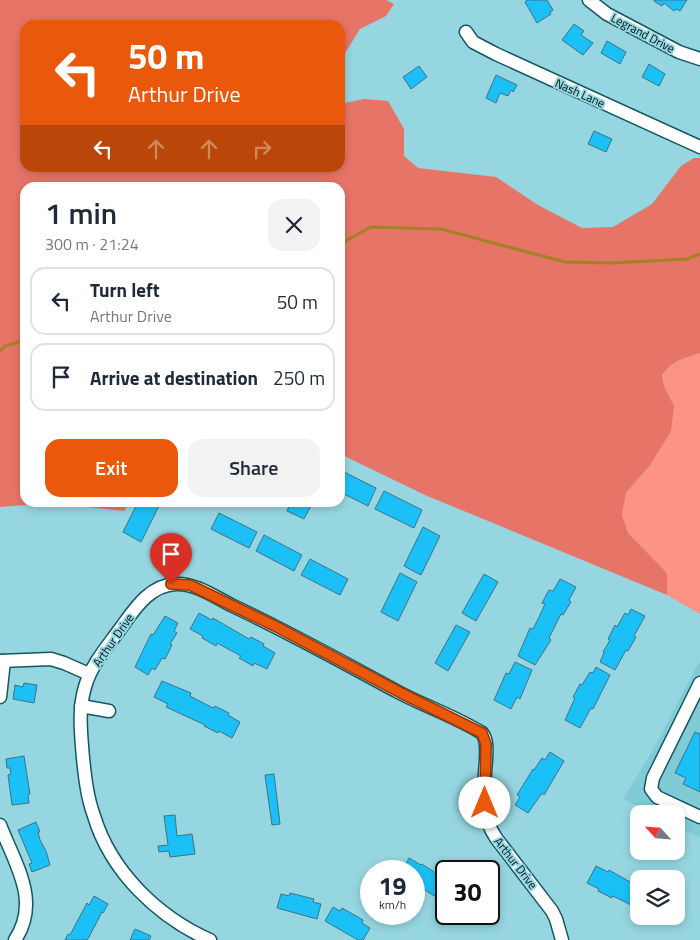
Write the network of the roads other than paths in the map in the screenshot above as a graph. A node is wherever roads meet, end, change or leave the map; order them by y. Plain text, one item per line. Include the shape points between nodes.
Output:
1 (589, 0) edge
2 (466, 32) dead end
3 (700, 59) edge
4 (700, 147) edge
5 (2, 661) edge
6 (90, 674) junction
7 (700, 683) edge
8 (0, 697) edge
9 (696, 699) edge
10 (81, 706) junction
11 (110, 711) dead end
12 (700, 817) edge
13 (0, 825) edge
14 (15, 940) edge
15 (210, 940) edge
16 (562, 940) edge

1 - 3 street, Legrand Drive via 607,14 679,52
2 - 4 street, Nash Lane via 473,42 496,54
5 - 6 street via 51,659
5 - 8 street
6 - 10 street, Arthur Drive
6 - 16 street, Arthur Drive via 140,602 160,588 183,584 275,626 475,729 486,740 488,826 552,911
7 - 9 street
9 - 12 street via 653,778 651,789 657,796
10 - 11 street
10 - 15 street, Arthur Drive via 81,737 89,798 94,818 109,850 131,881 159,910
13 - 14 street via 26,897 25,918

